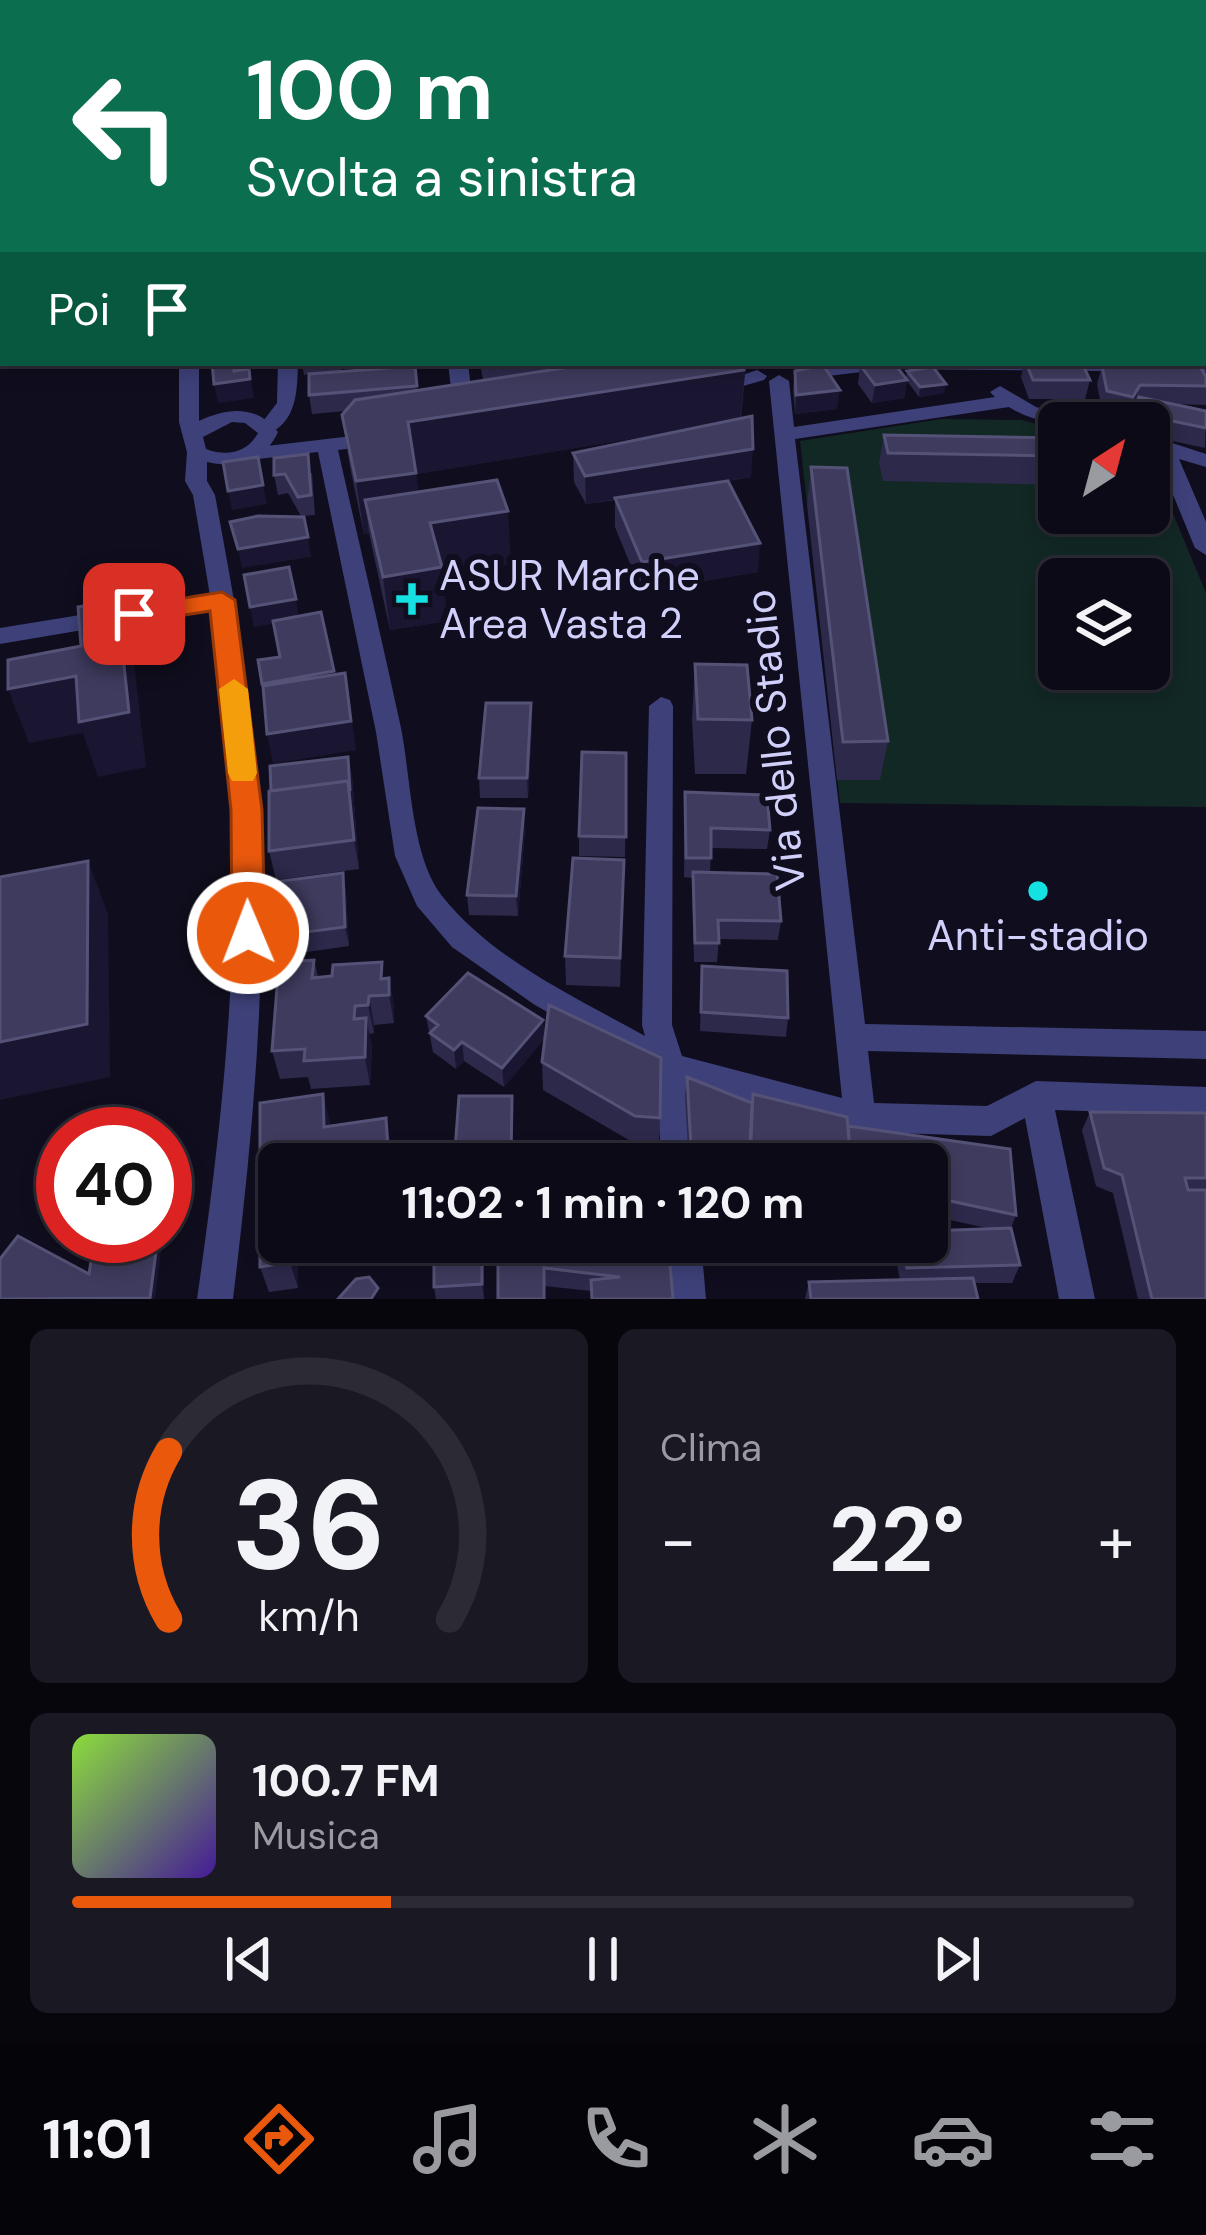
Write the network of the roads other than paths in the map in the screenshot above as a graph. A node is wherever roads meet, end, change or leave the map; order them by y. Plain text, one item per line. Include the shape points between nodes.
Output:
1 (189, 366) edge
2 (288, 366) edge
3 (458, 366) edge
4 (845, 366) edge
5 (988, 366) edge
6 (778, 371) edge
7 (685, 392) edge
8 (1008, 401) junction
9 (191, 402) junction
10 (1038, 411) edge
11 (215, 420) junction
12 (488, 422) edge
13 (466, 425) junction
14 (264, 429) junction
15 (442, 429) edge
16 (785, 434) junction
17 (396, 436) edge
18 (196, 443) junction
19 (314, 447) junction
20 (1170, 449) edge
21 (240, 456) junction
22 (1206, 461) edge
23 (1170, 474) edge
24 (204, 495) junction
25 (1206, 548) edge
26 (222, 600) junction
27 (0, 636) edge
28 (661, 706) dead end
29 (849, 1037) junction
30 (1206, 1045) edge
31 (670, 1066) junction
32 (1036, 1095) junction
33 (1206, 1101) edge
34 (860, 1117) junction
35 (676, 1143) edge
36 (685, 1263) edge
37 (217, 1296) edge
38 (688, 1299) edge
39 (1077, 1299) edge

1 - 9 street
2 - 14 street via 287,400
3 - 13 street
4 - 6 street
5 - 8 street
6 - 7 street
6 - 16 street, Via dello Stadio
8 - 10 street
8 - 16 street
9 - 11 street
9 - 18 street
11 - 14 street via 238,416
11 - 18 street
12 - 13 street
13 - 15 street
14 - 19 street
14 - 21 street
16 - 29 street, Via dello Stadio
17 - 19 street
18 - 21 street
18 - 24 street
19 - 21 street
19 - 31 street via 388,732 409,856 427,898 462,940
20 - 22 street
21 - 24 street
23 - 25 street
24 - 26 street
26 - 27 street
26 - 37 street via 246,810 249,974
28 - 31 street via 657,1025
29 - 30 street
29 - 34 street, Via dello Stadio
31 - 34 street
31 - 35 street
32 - 33 street
32 - 34 street via 991,1121
32 - 39 street
36 - 38 street

